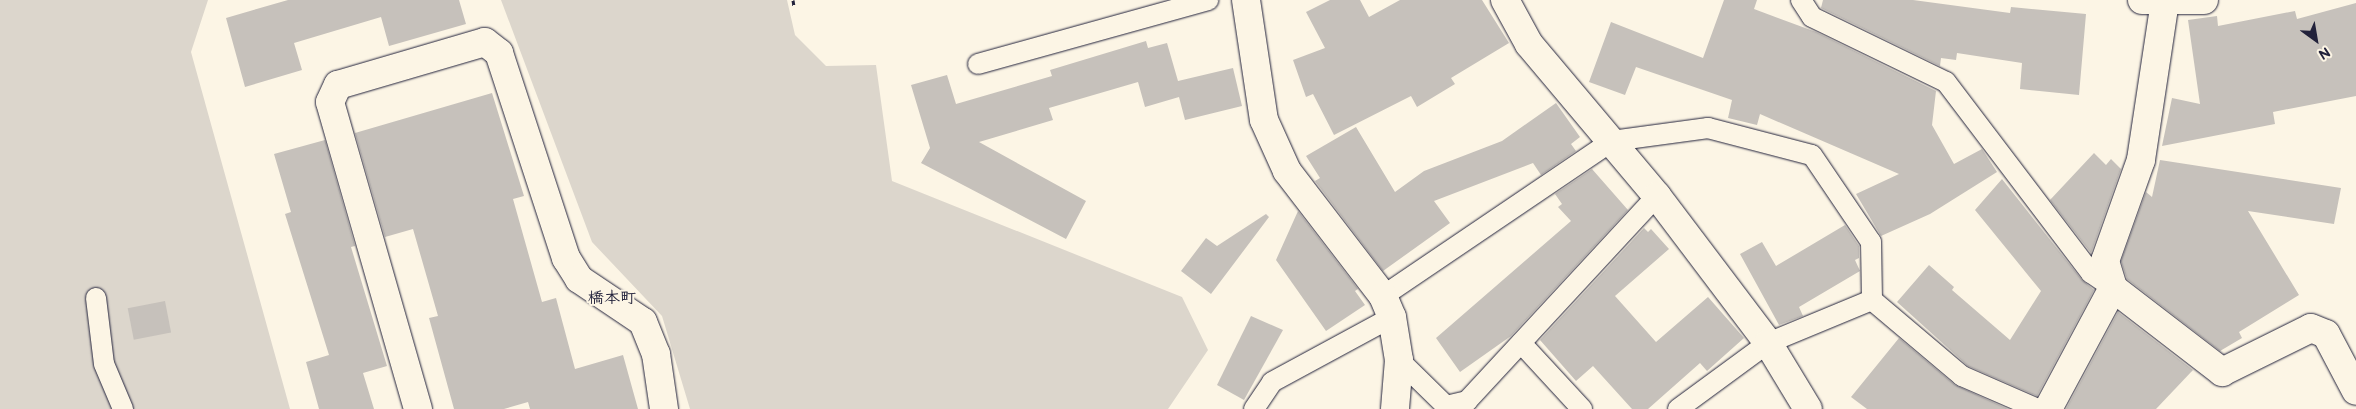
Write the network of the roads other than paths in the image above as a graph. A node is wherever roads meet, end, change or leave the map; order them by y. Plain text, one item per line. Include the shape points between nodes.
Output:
1 (1208, 0) edge
2 (1246, 0) edge
3 (1505, 0) edge
4 (1801, 0) edge
5 (2204, 0) edge
6 (2154, 1) edge
7 (978, 64) dead end
8 (1612, 141) junction
9 (1657, 196) junction
10 (2113, 288) junction
11 (96, 298) dead end
12 (1872, 300) junction
13 (1387, 306) junction
14 (1520, 343) junction
15 (1768, 343) junction
16 (1399, 360) junction
17 (2356, 391) edge
18 (123, 409) edge
19 (418, 409) edge
20 (664, 409) edge
21 (1254, 409) edge
22 (1395, 409) edge
23 (1582, 409) edge
24 (1678, 409) edge
25 (1808, 409) edge
26 (2038, 409) edge
27 (2048, 409) edge

1 - 7 lane
2 - 13 street via 1264,120 1288,171
3 - 8 street via 1529,44
4 - 10 lane via 1812,18 1946,82 2091,273
5 - 6 street
6 - 10 street via 2141,160 2106,261
8 - 9 street
8 - 12 lane via 1708,128 1812,155 1871,242
8 - 13 lane
9 - 14 lane
9 - 15 street
10 - 17 street via 2222,372 2311,328 2326,334
10 - 27 street
11 - 18 lane via 104,364
12 - 15 lane
12 - 26 lane via 1962,376
13 - 16 street
13 - 21 lane via 1272,382
14 - 16 lane via 1467,401 1446,406
14 - 23 lane
15 - 24 lane
15 - 25 street
16 - 22 street
19 - 20 street via 330,102 338,85 486,42 499,53 566,258 579,279 643,322 656,354

